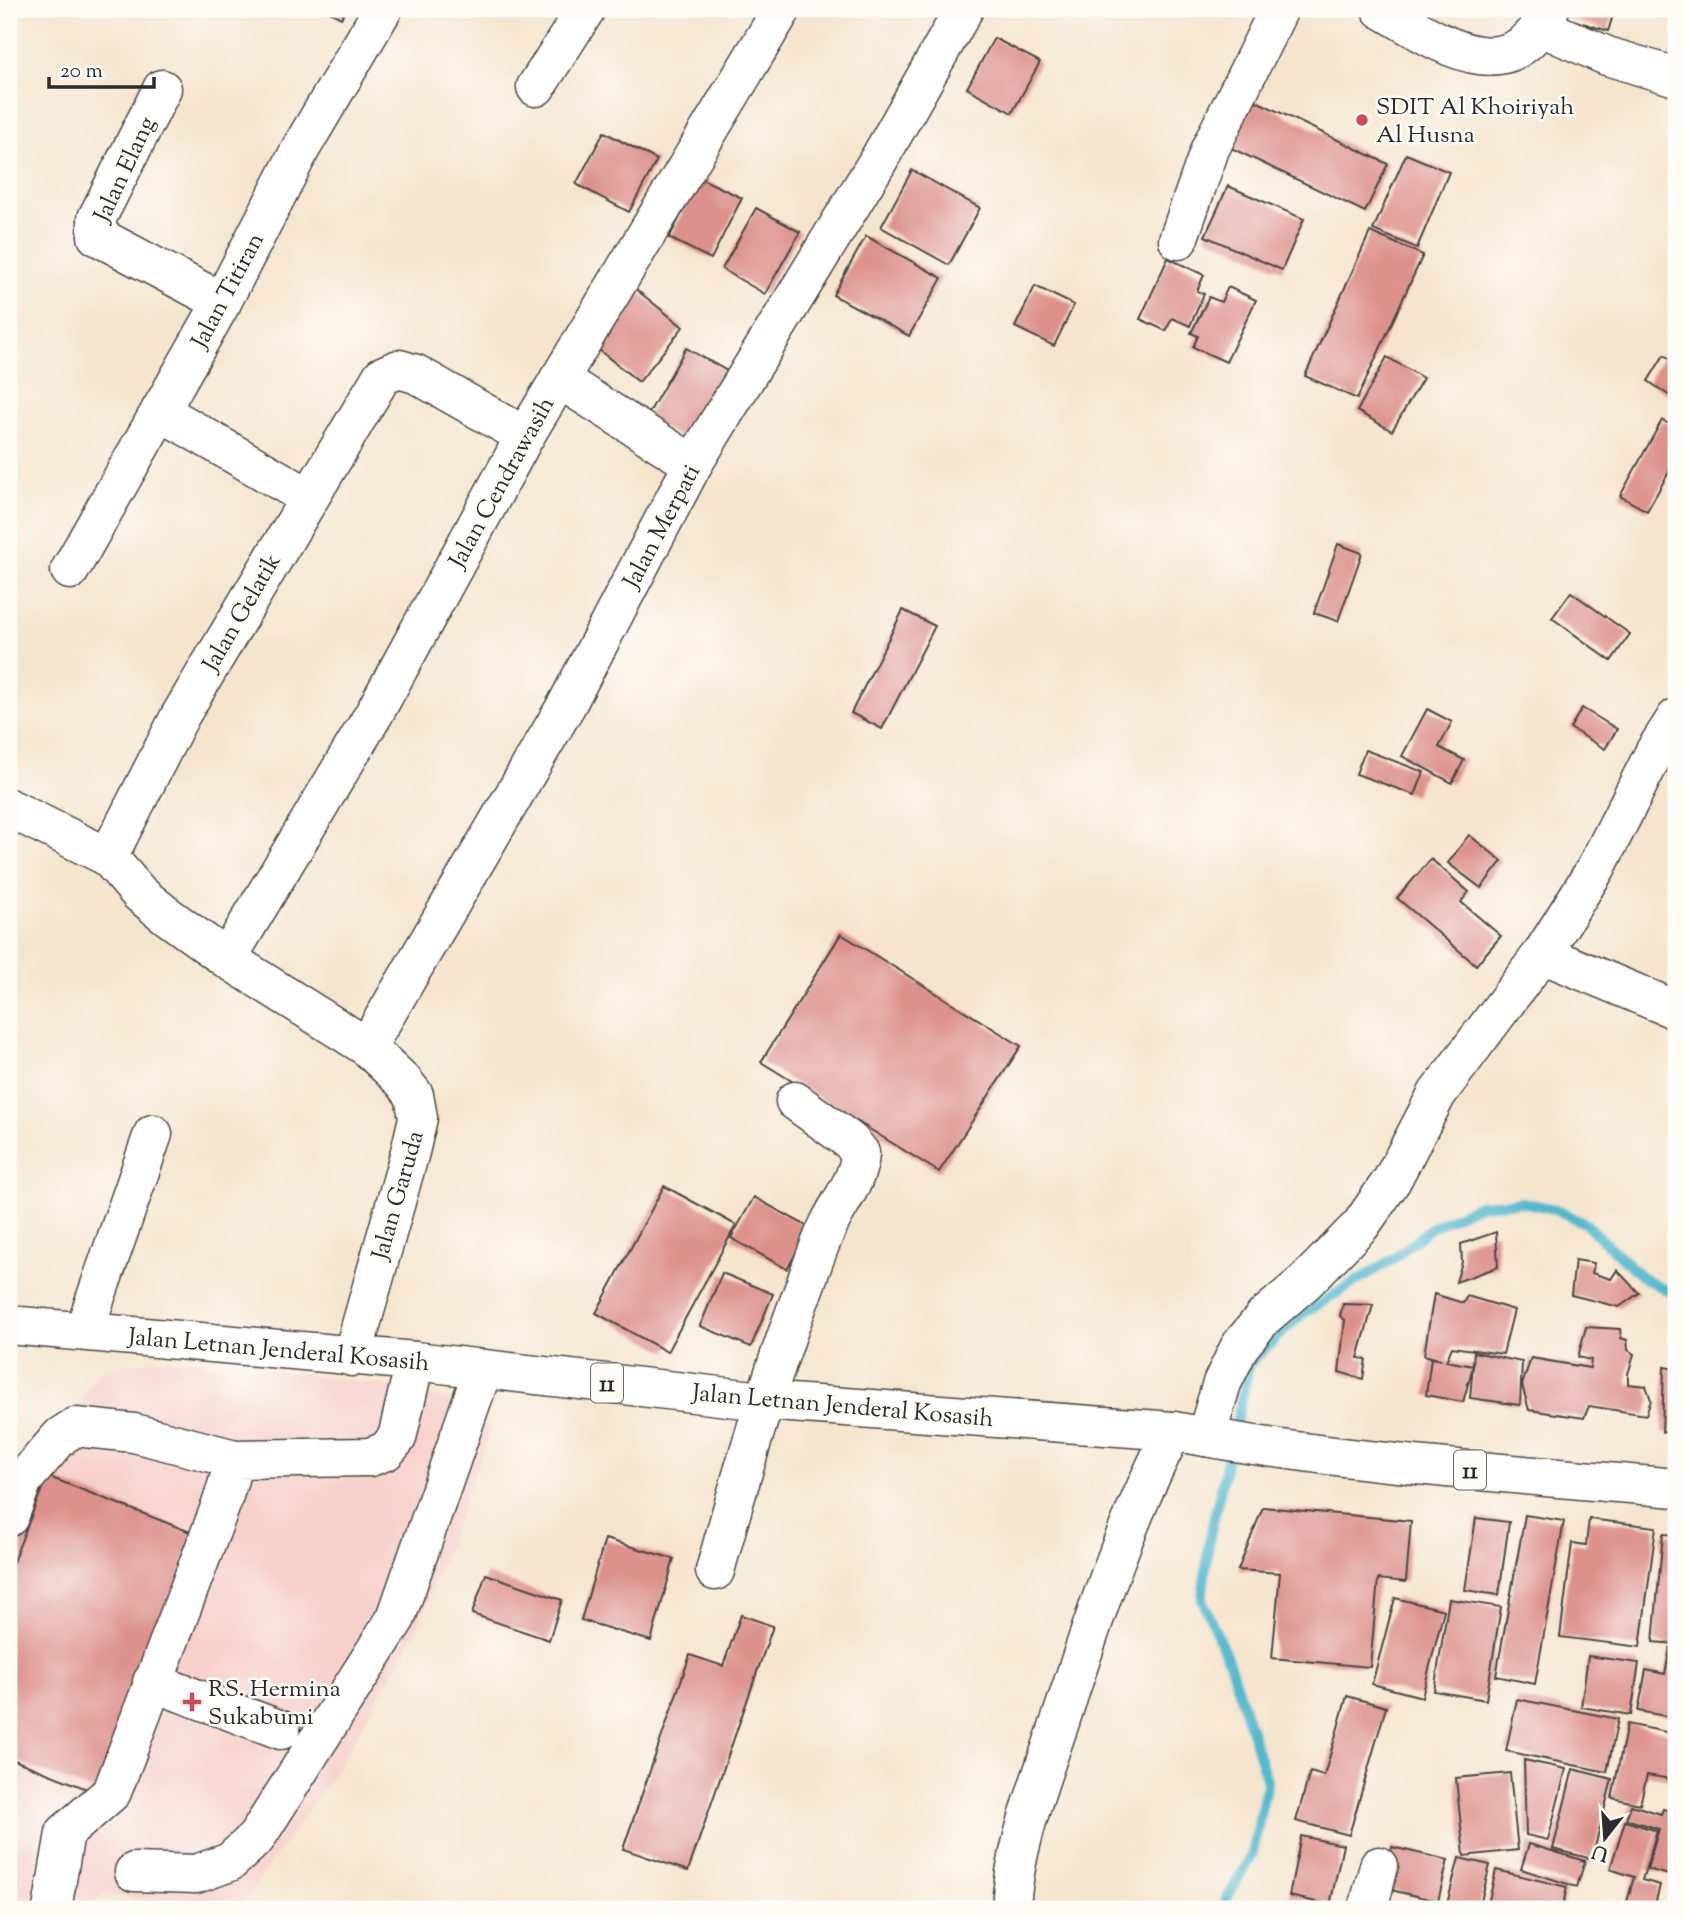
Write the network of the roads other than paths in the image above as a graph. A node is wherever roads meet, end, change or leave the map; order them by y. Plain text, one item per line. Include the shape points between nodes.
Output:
1 (383, 9) edge
2 (586, 9) edge
3 (782, 9) edge
4 (964, 9) edge
5 (1279, 9) edge
6 (1381, 9) edge
7 (1546, 18) edge
8 (1676, 76) edge
9 (536, 87) dead end
10 (162, 89) dead end
11 (1178, 240) dead end
12 (222, 302) junction
13 (559, 379) junction
14 (160, 411) junction
15 (525, 436) junction
16 (693, 464) junction
17 (308, 497) junction
18 (70, 570) dead end
19 (1676, 718) edge
20 (9, 808) edge
21 (108, 857) junction
22 (1542, 954) junction
23 (227, 959) junction
24 (1676, 1010) edge
25 (367, 1047) junction
26 (795, 1101) dead end
27 (153, 1134) dead end
28 (9, 1325) edge
29 (84, 1331) junction
30 (352, 1357) junction
31 (415, 1361) junction
32 (483, 1369) junction
33 (763, 1401) junction
34 (1202, 1436) junction
35 (235, 1459) junction
36 (1676, 1488) edge
37 (9, 1517) edge
38 (715, 1571) dead end
39 (152, 1682) junction
40 (281, 1730) dead end
41 (1379, 1866) dead end
42 (134, 1872) dead end
43 (52, 1909) edge
44 (1011, 1909) edge
45 (1368, 1909) edge

1 - 12 main road, Jalan Titiran via 301,148
2 - 9 main road
3 - 13 main road, Jalan Cendrawasih
4 - 16 main road, Jalan Merpati via 878,161
5 - 11 main road via 1210,149
6 - 7 main road via 1450,49 1492,57 1512,52
7 - 8 main road via 1607,56
10 - 12 main road, Jalan Elang via 95,230 97,236
12 - 14 main road, Jalan Titiran
13 - 15 main road, Jalan Cendrawasih
13 - 16 main road
14 - 17 main road
14 - 18 main road, Jalan Titiran
15 - 17 main road, Jalan Gelatik via 416,374 390,370
15 - 23 main road, Jalan Cendrawasih via 375,712
16 - 25 main road, Jalan Merpati via 568,704
17 - 21 main road, Jalan Gelatik via 180,716
19 - 22 main road via 1596,868
20 - 21 main road
21 - 23 main road via 140,894
22 - 24 main road
22 - 34 main road via 1437,1094 1392,1180 1361,1225 1264,1317 1240,1346
23 - 25 main road, Jalan Garuda
25 - 30 main road, Jalan Garuda via 414,1095 418,1118
26 - 33 main road via 855,1147 860,1162 828,1227
27 - 29 main road
28 - 29 main road, Jalan Letnan Jenderal Kosasih / 11
29 - 30 main road, Jalan Letnan Jenderal Kosasih / 11
30 - 31 main road, Jalan Letnan Jenderal Kosasih / 11
31 - 32 main road, Jalan Letnan Jenderal Kosasih / 11
31 - 35 main road via 397,1438 386,1451 370,1457
32 - 33 main road, Jalan Letnan Jenderal Kosasih / 11
32 - 42 main road via 396,1618 256,1838 230,1862 196,1874
33 - 34 main road, Jalan Letnan Jenderal Kosasih / 11
33 - 38 main road
34 - 36 main road, Jalan Letnan Jenderal Kosasih / 11 via 1424,1466
34 - 44 main road via 1145,1482 1043,1773 1014,1878
35 - 37 main road via 134,1433 75,1427 61,1436 23,1480
35 - 39 main road
39 - 40 main road
39 - 43 main road via 112,1792 65,1833
41 - 45 main road

